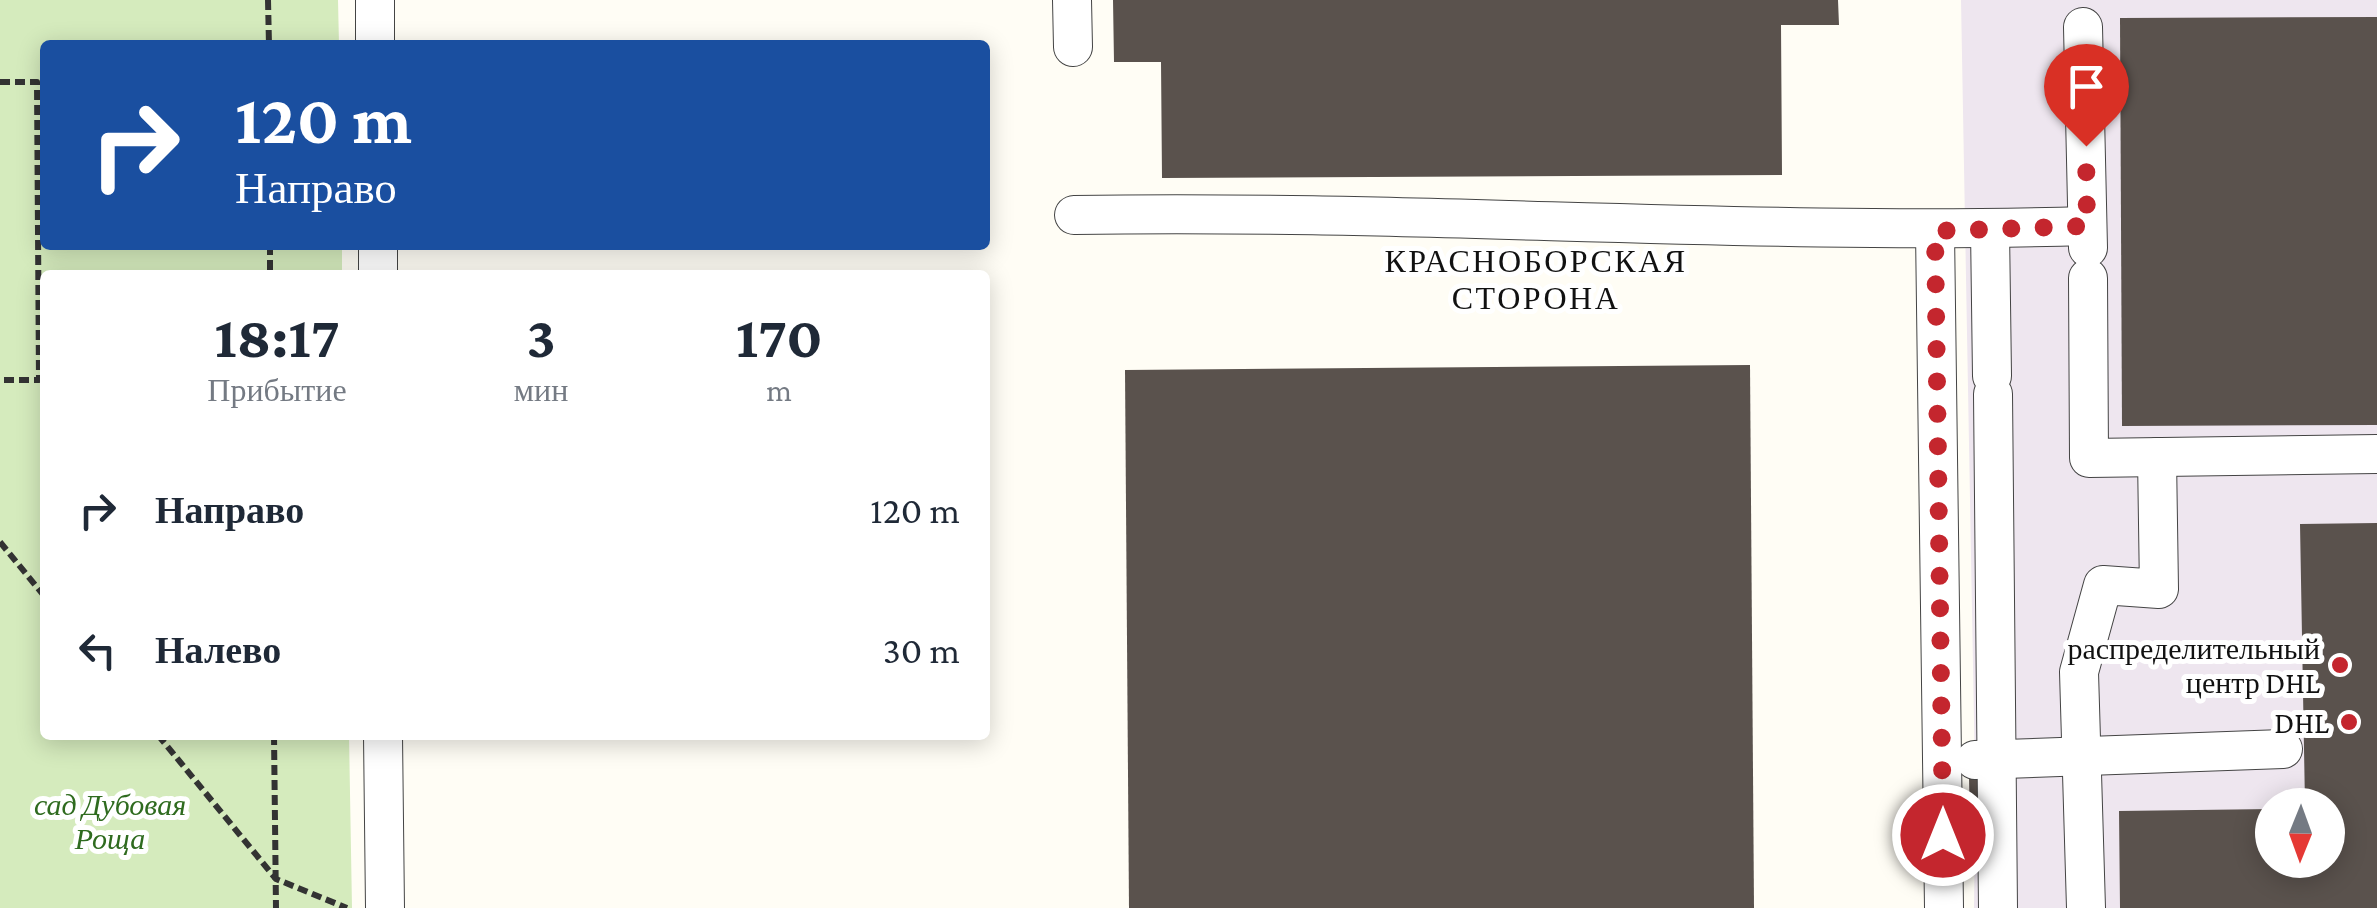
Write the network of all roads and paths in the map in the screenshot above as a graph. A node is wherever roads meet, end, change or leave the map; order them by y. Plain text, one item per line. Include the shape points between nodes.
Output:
1 (268, 0) edge
2 (375, 0) edge
3 (1072, 0) edge
4 (2083, 27) dead end
5 (268, 40) edge
6 (375, 40) edge
7 (1072, 47) dead end
8 (0, 82) edge
9 (1074, 215) dead end
10 (2087, 226) junction
11 (1990, 229) junction
12 (1935, 231) junction
13 (0, 380) edge
14 (2377, 454) edge
15 (2157, 457) junction
16 (0, 542) edge
17 (40, 591) edge
18 (162, 740) edge
19 (274, 740) edge
20 (383, 740) edge
21 (2283, 749) dead end
22 (2083, 756) junction
23 (1998, 760) junction
24 (1943, 762) junction
25 (276, 879) junction
26 (276, 908) edge
27 (347, 908) edge
28 (385, 908) edge
29 (1944, 908) edge
30 (1998, 908) edge
31 (2086, 908) edge

1 - 5 path
2 - 6 street
3 - 7 street
4 - 10 street
8 - 13 path via 38,82 39,360 39,380
9 - 12 street
10 - 11 street
10 - 15 street via 2090,458
11 - 12 street
11 - 23 street
12 - 24 street
14 - 15 street
15 - 22 street via 2159,589 2103,585 2079,672
16 - 17 path
18 - 25 path
19 - 25 path
20 - 28 street
21 - 22 street
22 - 23 street
22 - 31 street
23 - 24 street
23 - 30 street
24 - 29 street
25 - 26 path
25 - 27 path

